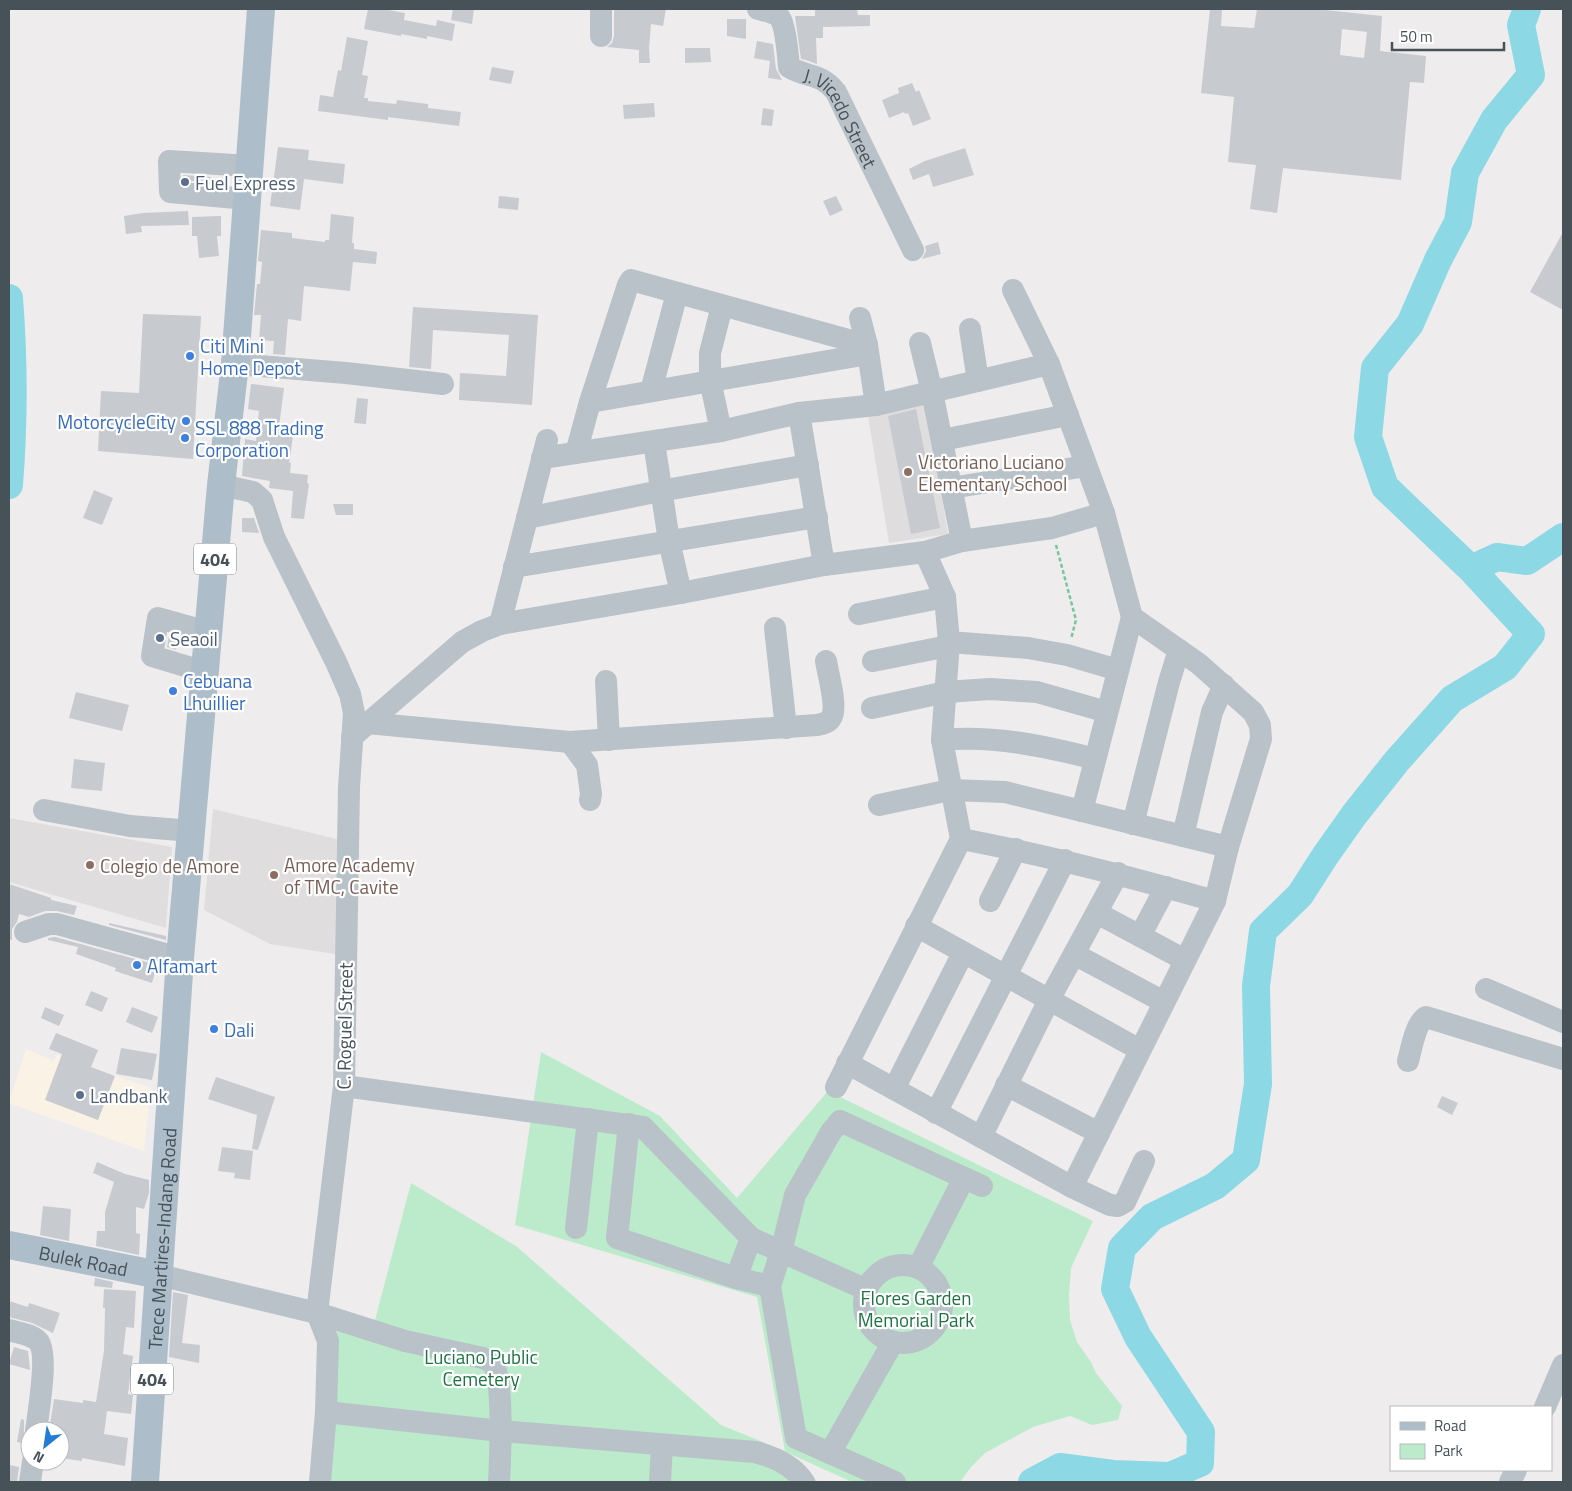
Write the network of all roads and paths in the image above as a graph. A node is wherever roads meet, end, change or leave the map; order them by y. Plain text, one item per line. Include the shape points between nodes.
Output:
1 (261, 9) edge
2 (601, 9) edge
3 (758, 9) edge
4 (600, 36) dead end
5 (250, 166) junction
6 (247, 199) junction
7 (913, 250) dead end
8 (1013, 290) dead end
9 (677, 293) junction
10 (722, 306) junction
11 (860, 318) dead end
12 (970, 329) dead end
13 (920, 343) dead end
14 (867, 350) junction
15 (235, 364) junction
16 (1049, 364) junction
17 (710, 380) junction
18 (978, 381) junction
19 (443, 384) dead end
20 (651, 391) junction
21 (932, 392) junction
22 (590, 402) junction
23 (876, 405) junction
24 (799, 413) junction
25 (1068, 415) junction
26 (721, 431) junction
27 (942, 440) junction
28 (654, 442) junction
29 (576, 453) junction
30 (808, 465) junction
31 (1086, 466) junction
32 (221, 484) junction
33 (951, 488) junction
34 (660, 491) junction
35 (1104, 513) junction
36 (817, 517) junction
37 (527, 518) junction
38 (1052, 528) junction
39 (669, 541) junction
40 (962, 541) junction
41 (925, 552) junction
42 (824, 565) junction
43 (514, 567) junction
44 (681, 593) junction
45 (945, 597) junction
46 (859, 614) dead end
47 (1132, 617) junction
48 (500, 624) junction
49 (775, 628) dead end
50 (208, 632) junction
51 (949, 644) junction
52 (1179, 650) junction
53 (1067, 655) junction
54 (826, 661) dead end
55 (873, 661) dead end
56 (1118, 670) junction
57 (205, 672) junction
58 (606, 681) dead end
59 (1224, 685) junction
60 (946, 692) junction
61 (872, 708) dead end
62 (1107, 712) junction
63 (786, 728) junction
64 (359, 730) junction
65 (609, 740) junction
66 (942, 740) junction
67 (570, 742) junction
68 (1095, 759) junction
69 (950, 790) junction
70 (590, 800) dead end
71 (880, 805) dead end
72 (44, 810) dead end
73 (1082, 811) junction
74 (1134, 824) junction
75 (192, 831) junction
76 (1183, 836) junction
77 (961, 839) junction
78 (1228, 847) junction
79 (1016, 849) junction
80 (1065, 860) junction
81 (1118, 873) junction
82 (1166, 887) junction
83 (990, 901) dead end
84 (1215, 901) junction
85 (1097, 913) junction
86 (916, 926) junction
87 (25, 932) dead end
88 (1140, 936) junction
89 (963, 953) junction
90 (1074, 954) junction
91 (180, 958) junction
92 (1185, 960) junction
93 (1006, 977) junction
94 (1486, 989) dead end
95 (1049, 1000) junction
96 (1164, 1002) junction
97 (1563, 1022) edge
98 (1140, 1050) junction
99 (1563, 1058) edge
100 (1408, 1061) dead end
101 (847, 1063) junction
102 (1006, 1085) junction
103 (344, 1086) junction
104 (836, 1087) dead end
105 (894, 1089) junction
106 (936, 1113) junction
107 (588, 1119) junction
108 (629, 1124) junction
109 (1099, 1133) junction
110 (981, 1137) junction
111 (1144, 1161) dead end
112 (1072, 1187) junction
113 (576, 1228) dead end
114 (751, 1238) junction
115 (9, 1245) edge
116 (781, 1252) junction
117 (918, 1268) junction
118 (159, 1275) junction
119 (736, 1278) junction
120 (770, 1286) junction
121 (867, 1290) junction
122 (317, 1313) junction
123 (9, 1330) edge
124 (893, 1342) junction
125 (1563, 1365) edge
126 (1545, 1406) edge
127 (326, 1412) junction
128 (37, 1421) edge
129 (501, 1431) junction
130 (662, 1445) junction
131 (830, 1453) junction
132 (145, 1482) edge
133 (320, 1482) edge
134 (499, 1482) edge
135 (660, 1482) edge
136 (804, 1482) edge
137 (895, 1482) edge

1 - 5 main road, Trece Martires-Indang Road / 404
2 - 4 street
3 - 7 street, J. Vicedo Street via 780,18 789,66 818,76 836,92
5 - 6 main road, Trece Martires-Indang Road / 404
5 - 6 street via 169,161 170,192
6 - 15 main road, Trece Martires-Indang Road / 404
8 - 16 street
9 - 10 street
9 - 20 street
9 - 22 street via 631,280
10 - 14 street
10 - 17 street via 710,353
11 - 14 street
12 - 18 street
13 - 21 street
14 - 17 street
14 - 23 street
15 - 19 street
15 - 32 main road, Trece Martires-Indang Road / 404
16 - 18 street
16 - 25 street
17 - 20 street
17 - 26 street
18 - 21 street
20 - 22 street
21 - 23 street
21 - 27 street
22 - 29 street
23 - 24 street
24 - 26 street
24 - 30 street
25 - 27 street
25 - 31 street
26 - 28 street
27 - 33 street
28 - 29 street
28 - 34 street
29 - 37 street via 544,449
30 - 34 street
30 - 36 street
31 - 33 street
31 - 35 street
32 - 50 main road, Trece Martires-Indang Road / 404
32 - 64 street, C. Roguel Street via 253,492 262,500 277,544 346,684
33 - 40 street
34 - 37 street
34 - 39 street
35 - 38 street
35 - 47 street
36 - 39 street
36 - 42 street
37 - 43 street
38 - 40 street
38 - 53 path via 1076,620
39 - 43 street
39 - 44 street
40 - 41 street
41 - 42 street
41 - 45 street
42 - 44 street
43 - 48 street
44 - 48 street
45 - 46 street
45 - 51 street
47 - 52 street
47 - 56 street
48 - 64 street via 462,642
49 - 63 street
50 - 57 main road, Trece Martires-Indang Road / 404
50 - 57 street via 158,618 152,656
51 - 53 street via 1028,648
51 - 55 street
51 - 60 street
52 - 59 street
52 - 74 street
53 - 56 street
54 - 63 street via 834,710 831,718 817,725
56 - 62 street
57 - 75 main road, Trece Martires-Indang Road / 404
58 - 65 street
59 - 76 street via 1212,712
59 - 78 street via 1253,712 1261,732
60 - 61 street
60 - 62 street via 990,689 1037,692
60 - 66 street
62 - 68 street
63 - 65 street
64 - 67 street
64 - 103 street, C. Roguel Street via 348,787
65 - 67 street
66 - 68 street via 1015,742
66 - 69 street
67 - 70 street via 587,765
68 - 73 street
69 - 71 street
69 - 73 street via 1005,792
69 - 77 street
72 - 75 street via 130,826
73 - 74 street
74 - 76 street
75 - 91 main road, Trece Martires-Indang Road / 404
76 - 78 street
77 - 79 street
77 - 86 street
78 - 84 street
79 - 80 street
79 - 83 street
80 - 81 street
80 - 93 street
81 - 82 street
81 - 85 street
82 - 84 street
82 - 88 street
84 - 92 street
85 - 88 street
85 - 90 street
86 - 89 street
86 - 101 street
87 - 91 street via 57,924
88 - 92 street
89 - 93 street
89 - 105 street
90 - 95 street
90 - 96 street
91 - 118 main road, Trece Martires-Indang Road / 404
92 - 96 street
93 - 95 street
93 - 106 street
94 - 97 street
95 - 98 street
95 - 102 street
96 - 98 street
98 - 109 street
99 - 100 street via 1426,1017 1421,1019 1417,1028
101 - 104 street
101 - 105 street
102 - 109 street
102 - 110 street
103 - 107 street
103 - 122 street, C. Roguel Street
105 - 106 street
106 - 110 street
107 - 108 street
107 - 113 street
108 - 114 street via 643,1126
108 - 119 street via 617,1238
109 - 112 street
110 - 112 street
111 - 112 street via 1125,1202 1118,1206
114 - 116 street
114 - 119 street
115 - 118 main road, Bulek Road
116 - 117 street via 791,1204 799,1185 840,1121 973,1182
116 - 120 street
116 - 121 street
117 - 121 street via 888,1268 872,1281
117 - 124 street via 932,1279 941,1294 940,1317 927,1336 917,1341
118 - 122 street
118 - 132 main road, Trece Martires-Indang Road / 404
119 - 120 street
120 - 131 street via 796,1438
121 - 124 street via 864,1301 868,1322 883,1338
122 - 127 street via 328,1341
122 - 129 street via 405,1341 483,1358 494,1364 498,1375
123 - 128 street via 38,1341 42,1348
124 - 131 street
125 - 126 street
127 - 129 street
127 - 133 street
129 - 130 street
129 - 134 street
130 - 135 street
130 - 136 street via 762,1454 781,1461
131 - 137 street

